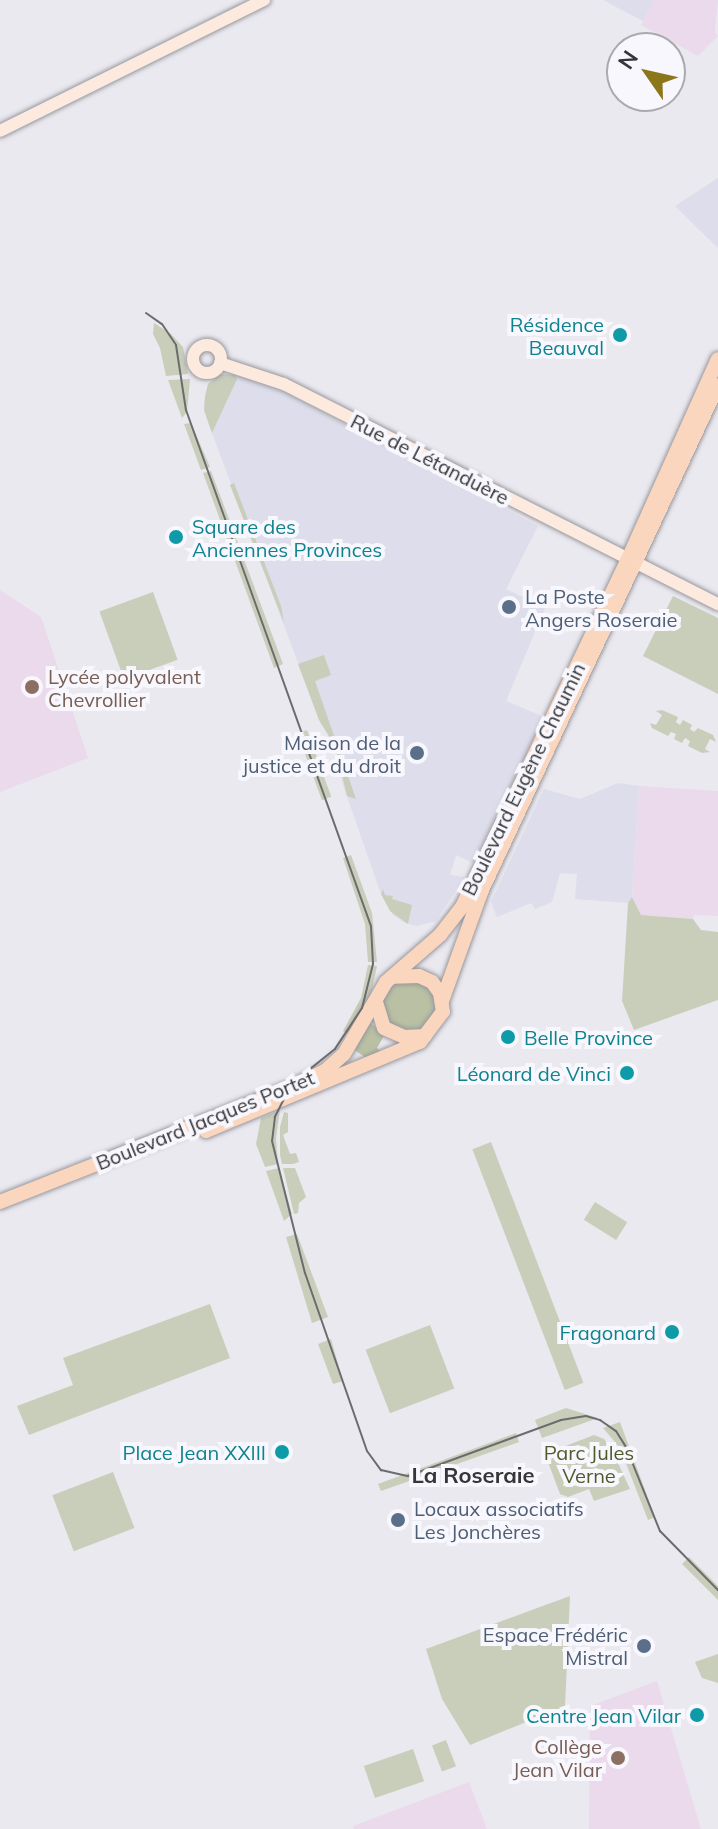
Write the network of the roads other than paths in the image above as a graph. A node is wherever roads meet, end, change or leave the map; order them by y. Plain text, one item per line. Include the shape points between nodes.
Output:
1 (264, 0) edge
2 (0, 131) edge
3 (718, 359) edge
4 (220, 363) dead end
5 (718, 385) edge
6 (632, 561) junction
7 (718, 604) edge
8 (390, 979) junction
9 (377, 998) junction
10 (442, 1001) junction
11 (426, 1036) junction
12 (0, 1202) edge
13 (0, 1210) edge

1 - 2 street
3 - 6 main road
4 - 6 street, Rue de Létanduère via 284,384
5 - 6 main road
6 - 7 street, Rue de Létanduère
6 - 8 main road, Boulevard Eugène Chaumin via 462,907 440,935
6 - 10 main road, Boulevard Eugène Chaumin via 482,890
8 - 9 main road
8 - 10 main road via 411,975 432,982
9 - 11 main road via 384,1028 404,1037
9 - 12 main road, Boulevard Jacques Portet via 344,1054 316,1077
10 - 11 main road via 440,1019
11 - 13 main road, Boulevard Jacques Portet via 404,1051 310,1091

